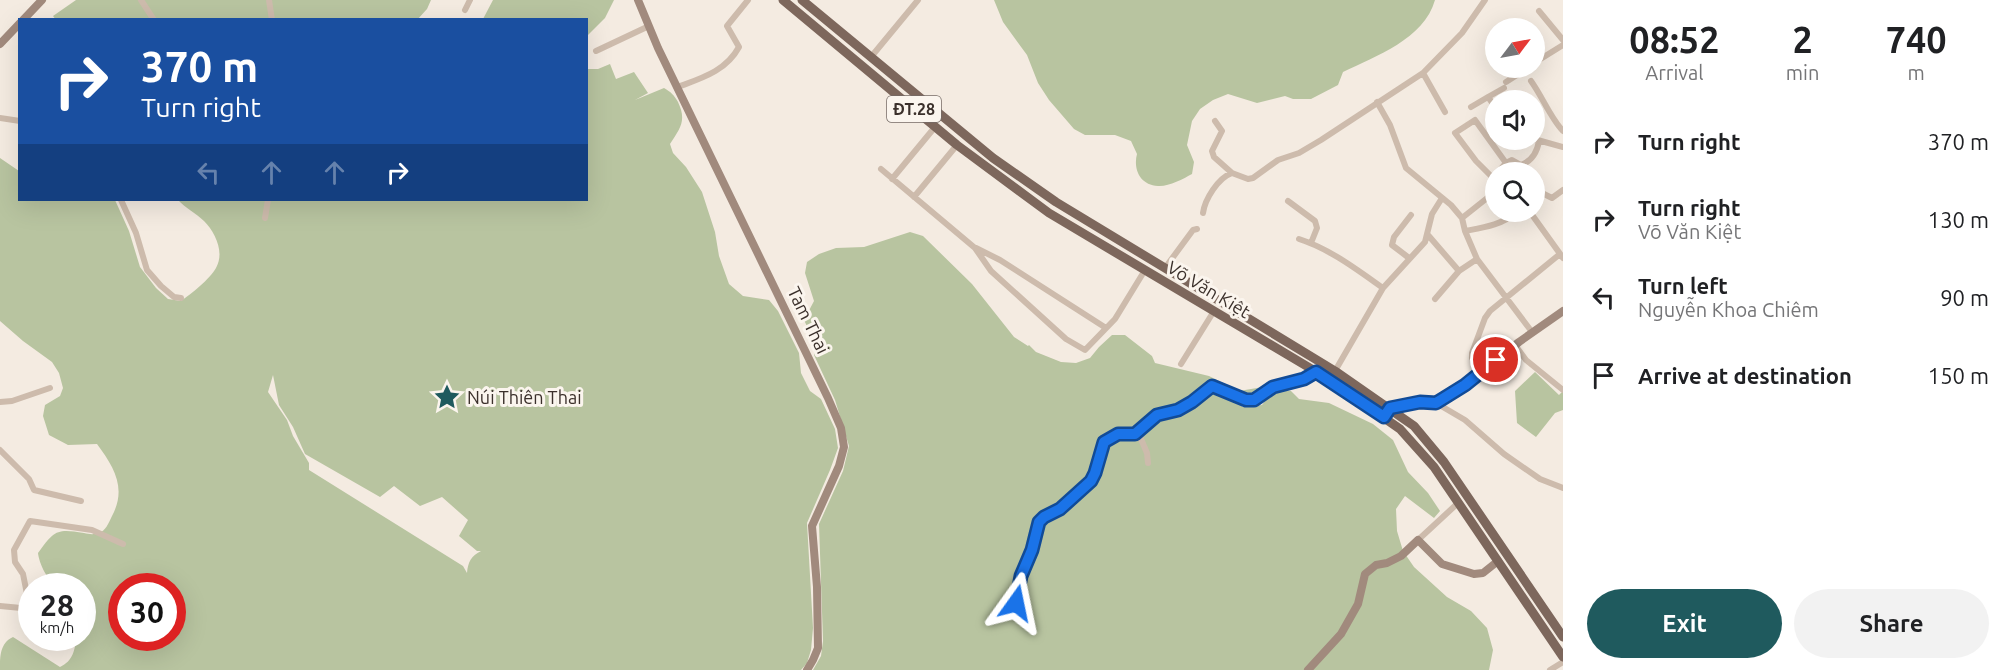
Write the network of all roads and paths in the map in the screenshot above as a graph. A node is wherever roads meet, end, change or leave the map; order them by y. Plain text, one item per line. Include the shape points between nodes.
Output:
1 (42, 0) edge
2 (141, 0) edge
3 (269, 0) edge
4 (470, 0) edge
5 (638, 0) edge
6 (748, 0) edge
7 (783, 0) edge
8 (802, 0) edge
9 (907, 0) edge
10 (1485, 0) edge
11 (916, 3) edge
12 (465, 10) dead end
13 (1539, 11) dead end
14 (25, 18) edge
15 (153, 18) edge
16 (272, 18) edge
17 (18, 25) edge
18 (649, 26) junction
19 (1563, 40) edge
20 (0, 44) edge
21 (1563, 45) edge
22 (596, 51) dead end
23 (1545, 56) edge
24 (871, 57) junction
25 (1423, 73) junction
26 (1514, 78) edge
27 (1531, 81) dead end
28 (678, 87) junction
29 (1498, 90) edge
30 (1485, 99) edge
31 (1377, 102) junction
32 (1471, 107) dead end
33 (1445, 112) dead end
34 (0, 118) edge
35 (18, 121) edge
36 (1215, 121) dead end
37 (935, 127) junction
38 (1563, 131) edge
39 (1545, 142) edge
40 (957, 145) junction
41 (1563, 147) edge
42 (1538, 150) edge
43 (1505, 162) edge
44 (1526, 162) edge
45 (1485, 169) edge
46 (881, 170) dead end
47 (1232, 173) junction
48 (892, 179) junction
49 (1563, 190) edge
50 (1545, 194) edge
51 (914, 197) junction
52 (1442, 198) junction
53 (1485, 200) edge
54 (121, 201) edge
55 (268, 201) edge
56 (1288, 201) dead end
57 (1056, 202) junction
58 (1049, 213) junction
59 (1203, 213) dead end
60 (1411, 215) dead end
61 (265, 218) dead end
62 (1462, 218) junction
63 (1500, 222) edge
64 (1537, 222) edge
65 (1197, 229) dead end
66 (1465, 231) junction
67 (1428, 235) junction
68 (1299, 239) dead end
69 (1311, 243) junction
70 (975, 248) junction
71 (1562, 256) edge
72 (1409, 258) junction
73 (1477, 259) junction
74 (1164, 268) junction
75 (1145, 270) junction
76 (1459, 271) junction
77 (1190, 283) junction
78 (1383, 288) junction
79 (1184, 293) junction
80 (1506, 296) junction
81 (181, 298) dead end
82 (1435, 299) dead end
83 (1214, 311) junction
84 (1563, 311) edge
85 (1106, 328) junction
86 (1532, 332) junction
87 (1515, 345) junction
88 (1180, 364) dead end
89 (1335, 371) junction
90 (1316, 372) junction
91 (1481, 372) junction
92 (50, 388) dead end
93 (1563, 390) edge
94 (0, 402) edge
95 (1436, 403) junction
96 (1390, 408) junction
97 (1384, 417) junction
98 (1138, 432) junction
99 (0, 450) edge
100 (1148, 463) dead end
101 (1563, 488) edge
102 (81, 501) dead end
103 (1458, 503) junction
104 (1418, 540) junction
105 (123, 544) dead end
106 (1507, 555) junction
107 (1498, 561) junction
108 (0, 606) edge
109 (1020, 618) dead end
110 (1563, 637) edge
111 (1563, 657) edge
112 (1563, 662) edge
113 (807, 670) edge
114 (1308, 670) edge
115 (1550, 670) edge

1 - 14 street
2 - 15 street
3 - 16 street
4 - 12 street
5 - 18 street, Tam Thai
6 - 28 street via 727,26 739,46 736,51 718,72
7 - 37 main road, Võ Văn Kiệt / ĐT.28
8 - 24 main road, Võ Văn Kiệt / ĐT.28
9 - 11 street
10 - 25 street via 1462,33
11 - 24 street
13 - 19 street
17 - 20 street
18 - 22 street
18 - 28 street, Tam Thai
21 - 23 street
24 - 57 main road, Võ Văn Kiệt / ĐT.28 via 993,158
25 - 31 street
25 - 33 street
26 - 29 street
27 - 38 street
28 - 113 street, Tam Thai via 828,398 844,440 839,466 812,526 818,648
30 - 32 street
31 - 47 street via 1321,140 1278,159 1253,178
31 - 52 street via 1406,168
34 - 35 street
36 - 47 street via 1222,131 1212,151
37 - 40 main road, Võ Văn Kiệt / ĐT.28
37 - 48 street
39 - 41 street
40 - 51 street
40 - 58 main road, Võ Văn Kiệt / ĐT.28
42 - 44 street
43 - 45 street via 1475,120 1455,133
46 - 48 street
47 - 59 street via 1214,188
48 - 51 street
49 - 50 street via 1552,198
51 - 70 street
52 - 62 street
52 - 67 street via 1432,214
53 - 62 street
54 - 81 street via 147,270 174,297
55 - 61 street
56 - 69 street via 1315,221 1317,228
57 - 58 main road
57 - 74 main road, Võ Văn Kiệt / ĐT.28
58 - 75 main road, Võ Văn Kiệt / ĐT.28
60 - 72 street via 1392,245
62 - 66 street
63 - 66 street
64 - 71 street
65 - 74 street
66 - 73 street
67 - 72 street
67 - 76 street
68 - 69 street
69 - 78 street via 1357,268
70 - 85 street
70 - 85 street via 992,270 1066,339 1085,350
71 - 80 street
72 - 78 street
73 - 76 street
73 - 80 street
74 - 77 main road, Võ Văn Kiệt / ĐT.28
75 - 79 main road, Võ Văn Kiệt / ĐT.28
75 - 85 street
76 - 82 street
77 - 79 main road
77 - 89 main road, Võ Văn Kiệt / ĐT.28
78 - 89 street
79 - 83 main road, Võ Văn Kiệt / ĐT.28
80 - 86 street
80 - 91 street via 1485,318 1472,353
83 - 88 street
83 - 90 main road, Võ Văn Kiệt / ĐT.28
84 - 86 street
86 - 87 street
87 - 91 street
87 - 93 street via 1526,360
89 - 96 main road, Võ Văn Kiệt / ĐT.28
90 - 97 main road, Võ Văn Kiệt / ĐT.28
90 - 98 street via 1273,387 1254,400 1212,386 1178,410 1157,415
91 - 95 street
92 - 94 street
95 - 96 street
95 - 101 street via 1465,420 1540,479
96 - 97 main road
96 - 106 main road, Võ Văn Kiệt / ĐT.28 via 1429,442
97 - 103 main road, Võ Văn Kiệt / ĐT.28 via 1425,454
98 - 100 street
98 - 109 street via 1118,434 1104,442 1091,481 1039,522 1018,587 1016,604
99 - 102 street via 29,479 34,490
103 - 104 street
103 - 107 main road, Võ Văn Kiệt / ĐT.28
104 - 107 street via 1442,564 1474,574 1483,573
104 - 114 street via 1401,556 1376,565 1365,574 1358,604 1341,634
105 - 108 street via 92,530 30,521 14,549 27,594 25,606
106 - 107 main road
106 - 110 main road, Võ Văn Kiệt / ĐT.28
107 - 111 main road, Võ Văn Kiệt / ĐT.28
112 - 115 street

